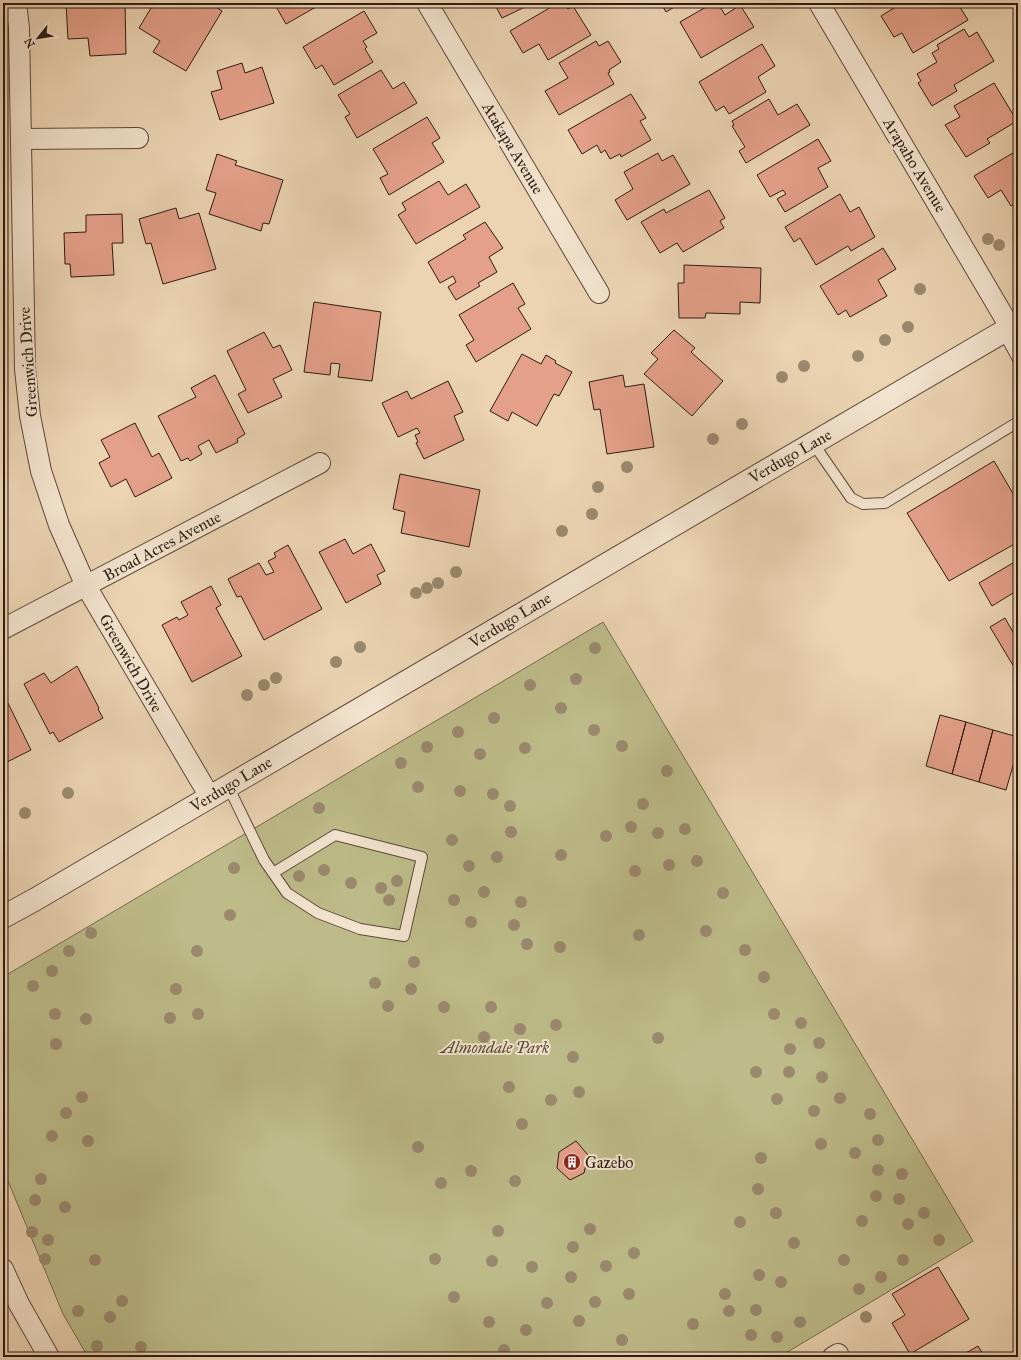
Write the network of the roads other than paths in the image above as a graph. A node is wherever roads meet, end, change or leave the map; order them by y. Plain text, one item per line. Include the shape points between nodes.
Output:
1 (16, 3) edge
2 (427, 3) edge
3 (819, 3) edge
4 (138, 138) dead end
5 (21, 139) junction
6 (599, 293) dead end
7 (1010, 327) edge
8 (1018, 359) edge
9 (1018, 422) edge
10 (813, 443) junction
11 (320, 463) dead end
12 (86, 586) junction
13 (3, 629) edge
14 (219, 792) junction
15 (273, 873) junction
16 (3, 917) edge
17 (3, 1269) edge
18 (49, 1357) edge

1 - 5 street, Greenwich Drive via 19,28
2 - 6 street, Atakapa Avenue
3 - 7 street, Arapaho Avenue
4 - 5 street
5 - 12 street, Greenwich Drive via 25,369 30,416 41,471 57,519
7 - 8 lane
7 - 10 street, Verdugo Lane
9 - 10 lane via 885,503 864,504 851,498
10 - 14 street, Verdugo Lane
11 - 12 street, Broad Acres Avenue
12 - 13 street, Broad Acres Avenue
12 - 14 street, Greenwich Drive
14 - 15 lane
14 - 16 street, Verdugo Lane
15 - 15 lane via 287,893 318,913 360,929 404,936 422,857 335,835
17 - 18 street via 19,1304

